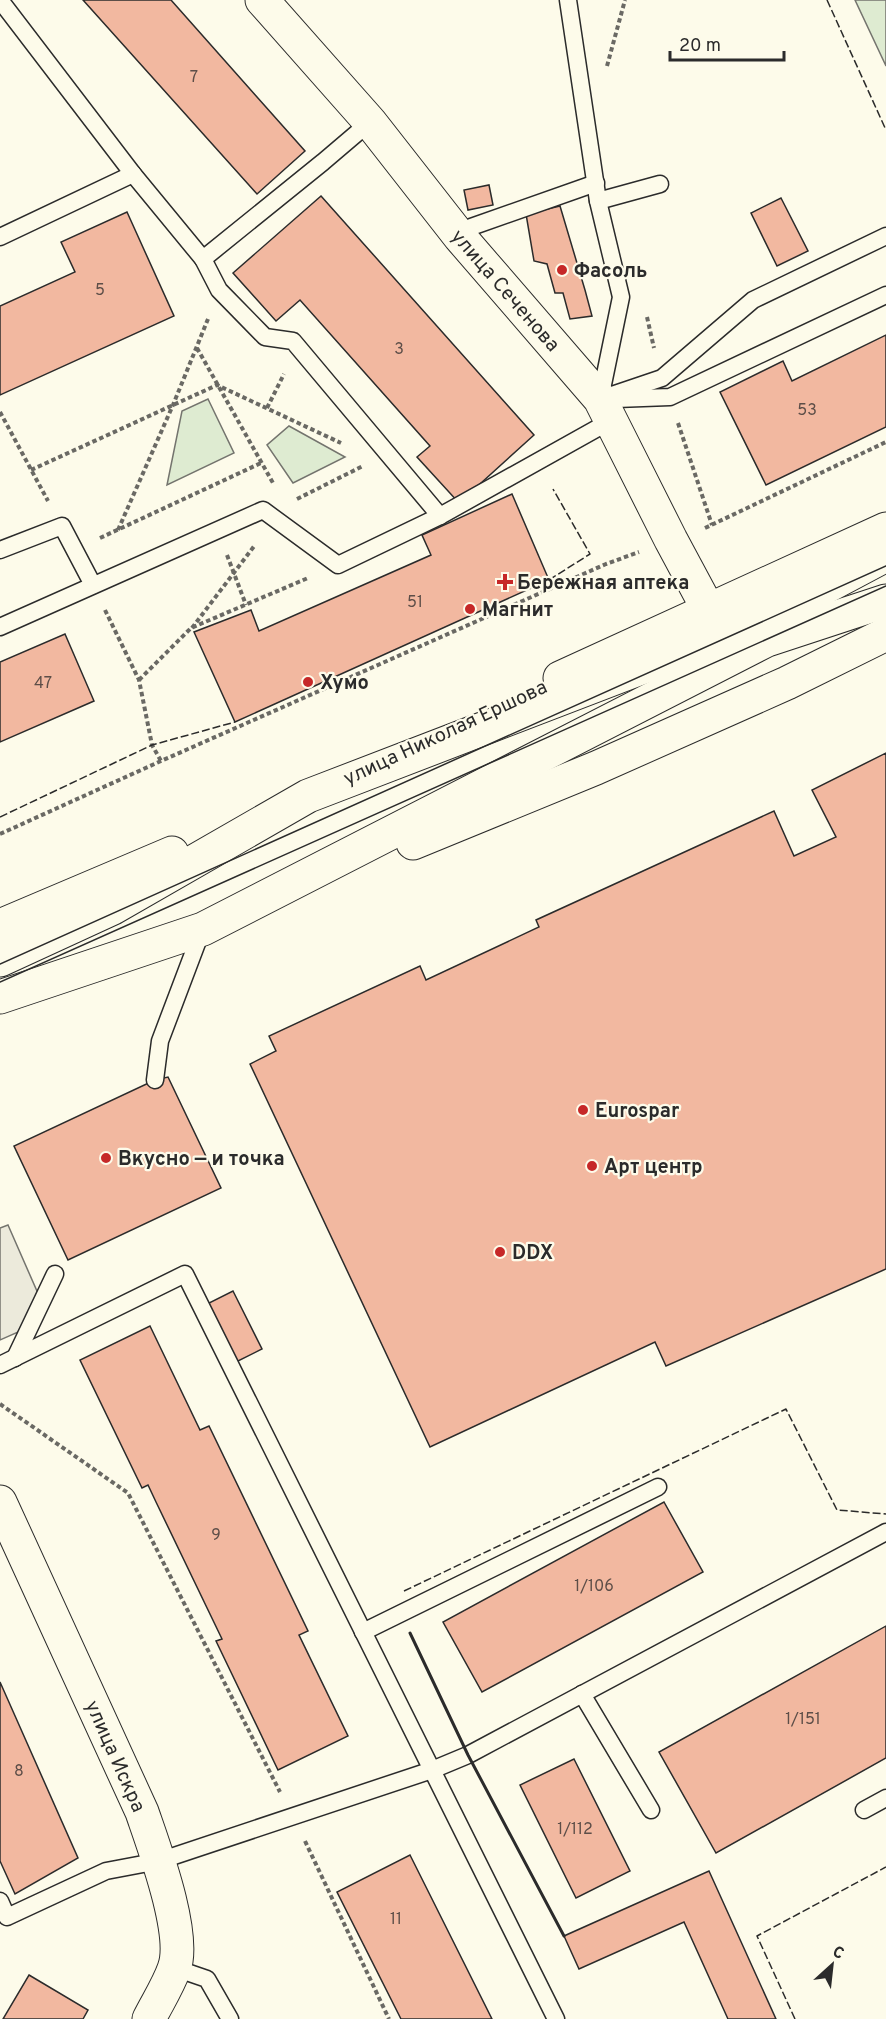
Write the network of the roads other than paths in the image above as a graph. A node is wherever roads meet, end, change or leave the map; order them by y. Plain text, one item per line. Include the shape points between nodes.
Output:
1 (262, 0) edge
2 (568, 0) edge
3 (5, 4) edge
4 (370, 122) junction
5 (133, 174) junction
6 (596, 183) junction
7 (660, 184) dead end
8 (598, 201) junction
9 (886, 236) edge
10 (0, 237) edge
11 (460, 237) junction
12 (203, 259) junction
13 (886, 295) edge
14 (606, 409) junction
15 (440, 516) junction
16 (886, 529) edge
17 (0, 550) edge
18 (886, 555) edge
19 (93, 585) junction
20 (886, 601) edge
21 (708, 609) junction
22 (0, 627) edge
23 (886, 634) edge
24 (308, 796) junction
25 (0, 926) edge
26 (202, 929) junction
27 (0, 960) edge
28 (0, 997) edge
29 (0, 1020) edge
30 (155, 1080) dead end
31 (55, 1274) dead end
32 (8, 1361) edge
33 (658, 1487) dead end
34 (0, 1502) edge
35 (884, 1538) edge
36 (363, 1632) junction
37 (582, 1694) junction
38 (432, 1770) junction
39 (886, 1798) edge
40 (651, 1810) dead end
41 (864, 1810) dead end
42 (159, 1861) junction
43 (0, 1902) edge
44 (175, 1968) junction
45 (149, 2019) edge
46 (230, 2019) edge
47 (556, 2019) edge

1 - 4 main road, улица Сеченова
2 - 6 lane
3 - 5 lane
4 - 11 main road, улица Сеченова
4 - 12 lane
5 - 10 lane
5 - 12 lane
6 - 8 lane
6 - 11 lane via 471,227
7 - 8 lane
8 - 14 lane via 621,297
9 - 14 lane via 753,300 662,378
11 - 14 main road, улица Сеченова
12 - 15 lane via 219,290 265,337 293,341 298,346 382,457
13 - 14 lane via 670,397
14 - 15 lane
14 - 21 main road, улица Сеченова
15 - 19 lane via 338,565 263,510
16 - 21 main road, улица Николая Ершова
17 - 19 lane via 62,526
18 - 24 main road via 758,623
19 - 22 lane
20 - 26 main road via 767,640
21 - 24 main road, улица Николая Ершова
23 - 26 main road via 596,768
24 - 25 main road, улица Николая Ершова
24 - 27 main road via 113,908
26 - 28 main road
26 - 29 main road
26 - 30 lane via 160,1041
31 - 32 lane
32 - 36 lane via 185,1274
33 - 36 lane
34 - 42 main road, улица Искра via 142,1812
35 - 37 lane
36 - 38 lane
37 - 38 lane
37 - 40 lane
38 - 42 lane
38 - 47 lane
39 - 41 lane
42 - 43 lane via 106,1871 7,1917
42 - 44 main road, улица Искра via 177,1939
44 - 45 main road, улица Искра
44 - 46 lane via 207,1979

